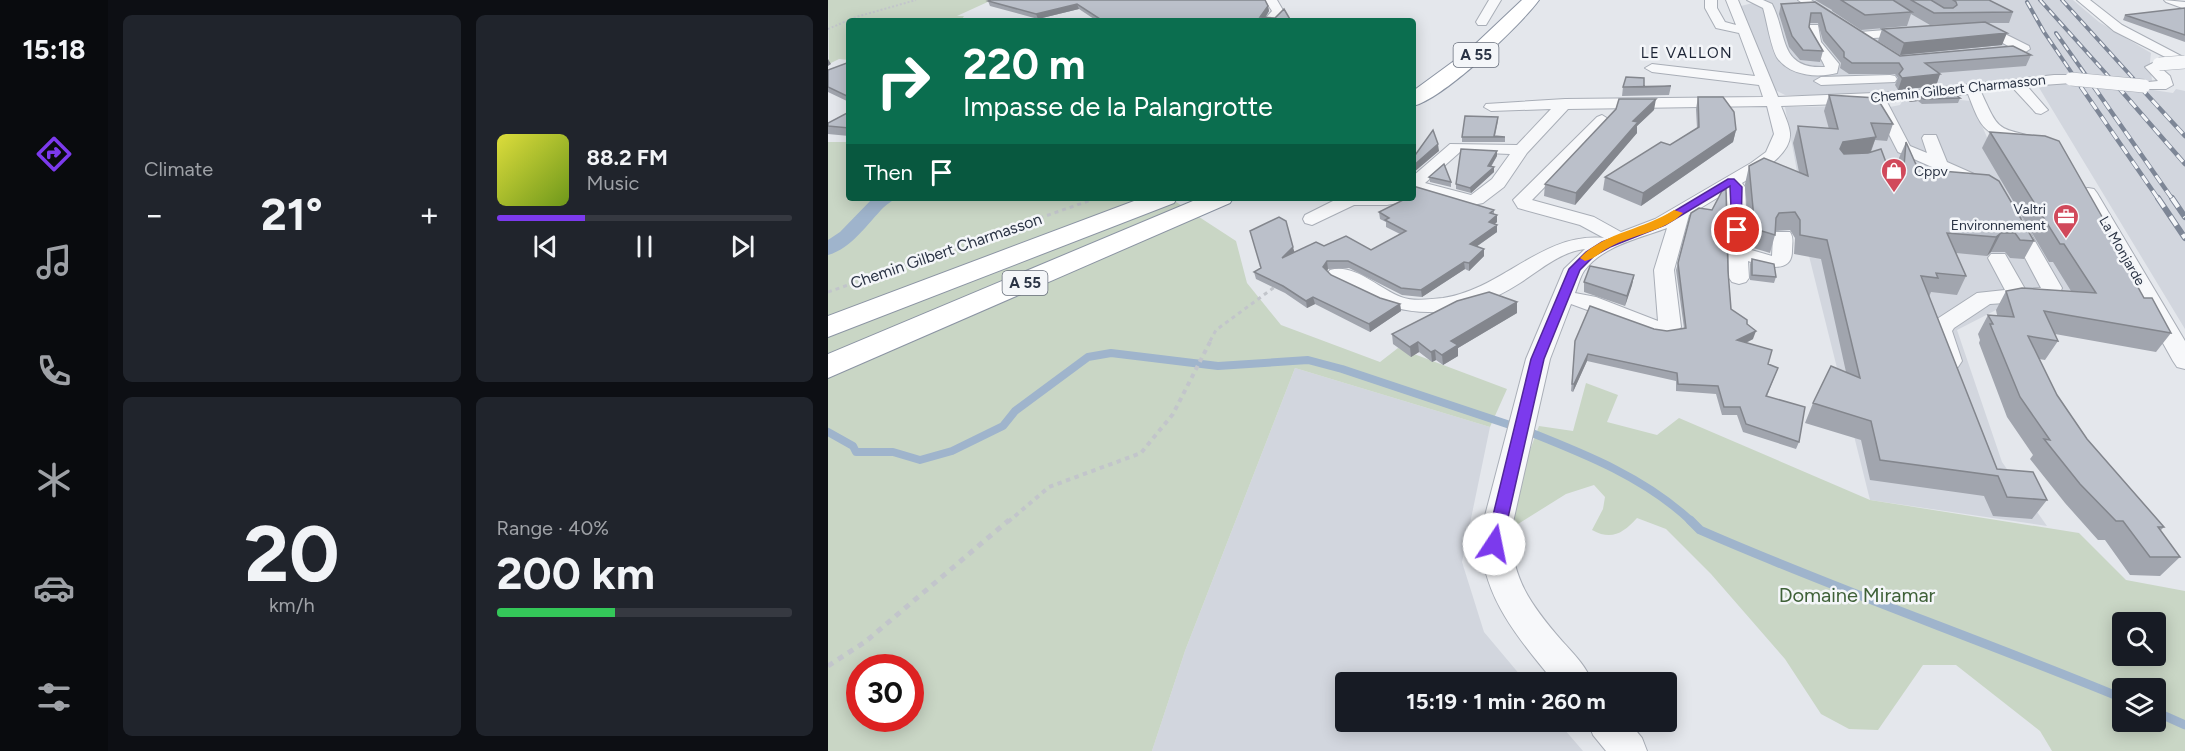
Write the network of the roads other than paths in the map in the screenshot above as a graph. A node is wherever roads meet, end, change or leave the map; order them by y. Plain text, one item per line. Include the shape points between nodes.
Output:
1 (1271, 0) edge
2 (1495, 0) edge
3 (1504, 0) edge
4 (1531, 0) edge
5 (1711, 0) edge
6 (1752, 0) edge
7 (1804, 0) edge
8 (2083, 0) edge
9 (2170, 0) edge
10 (1732, 1) edge
11 (2185, 6) edge
12 (1272, 18) edge
13 (1905, 18) edge
14 (1482, 22) junction
15 (1814, 28) edge
16 (1961, 28) edge
17 (1743, 30) junction
18 (1858, 36) junction
19 (1465, 37) dead end
20 (1877, 48) edge
21 (1978, 54) edge
22 (2185, 63) edge
23 (1652, 68) dead end
24 (1798, 69) junction
25 (1890, 79) edge
26 (1763, 81) junction
27 (2018, 84) junction
28 (1973, 89) junction
29 (1416, 98) edge
30 (1878, 98) junction
31 (1772, 101) junction
32 (1565, 103) junction
33 (1491, 107) dead end
34 (2041, 110) dead end
35 (1602, 120) edge
36 (1930, 138) dead end
37 (2052, 147) edge
38 (1521, 150) junction
39 (1940, 166) junction
40 (2080, 179) edge
41 (1731, 181) junction
42 (1416, 182) edge
43 (1416, 186) edge
44 (1157, 201) edge
45 (1214, 201) edge
46 (1351, 201) edge
47 (1681, 211) junction
48 (1312, 219) dead end
49 (1783, 236) dead end
50 (1613, 241) junction
51 (1738, 252) junction
52 (1998, 258) dead end
53 (1337, 274) dead end
54 (1739, 278) dead end
55 (1562, 296) junction
56 (2018, 296) junction
57 (828, 327) edge
58 (2185, 361) edge
59 (828, 367) edge
60 (1956, 376) edge
61 (1567, 672) edge
62 (1614, 732) edge
63 (1629, 751) edge

1 - 12 street via 1278,12
2 - 14 street
3 - 14 highway, A 55
4 - 29 highway, A 55 via 1488,46
5 - 17 street via 1720,26
6 - 10 street
6 - 24 street via 1768,6 1783,56
7 - 18 street
8 - 22 street via 2118,28
9 - 11 street
10 - 17 street
13 - 18 street via 1923,29
14 - 19 highway, A 55
15 - 24 street via 1815,42 1834,69
16 - 21 street via 1983,27 2024,49
17 - 26 street
18 - 20 street
22 - 27 street, Chemin Gilbert Charmasson, bridge via 2152,67 2166,85 2072,79
23 - 26 street
24 - 25 street via 1818,81
26 - 31 street
27 - 28 street, Chemin Gilbert Charmasson
27 - 34 street
28 - 30 street, Chemin Gilbert Charmasson
28 - 37 street via 1992,128
30 - 31 street, Chemin Gilbert Charmasson
30 - 39 street via 1906,157
31 - 32 street, Chemin Gilbert Charmasson
31 - 41 street via 1782,134 1777,148 1765,161
32 - 33 street, Chemin Gilbert Charmasson
32 - 38 street
35 - 50 street via 1522,200 1524,204 1587,222
36 - 39 street
38 - 42 street via 1456,147
38 - 43 street via 1498,183 1477,199 1468,201
39 - 56 street via 1986,185 2002,199 2052,288 2050,294 2043,296
40 - 58 street, La Monjarde
41 - 47 street
41 - 51 street via 1737,187
44 - 57 highway, A 55
45 - 59 highway, A 55
46 - 48 street
47 - 50 street via 1662,223
47 - 55 street via 1664,270 1670,327 1653,327
49 - 51 street via 1782,258 1773,262
50 - 53 street via 1579,242 1548,255 1497,288 1461,300 1427,305 1390,301 1353,277
50 - 55 street via 1590,254 1575,269
51 - 54 street
52 - 56 street
55 - 61 street via 1538,359 1496,531 1495,557 1520,613
56 - 60 street via 1985,298 1945,324 1941,331 1943,343
62 - 63 street

